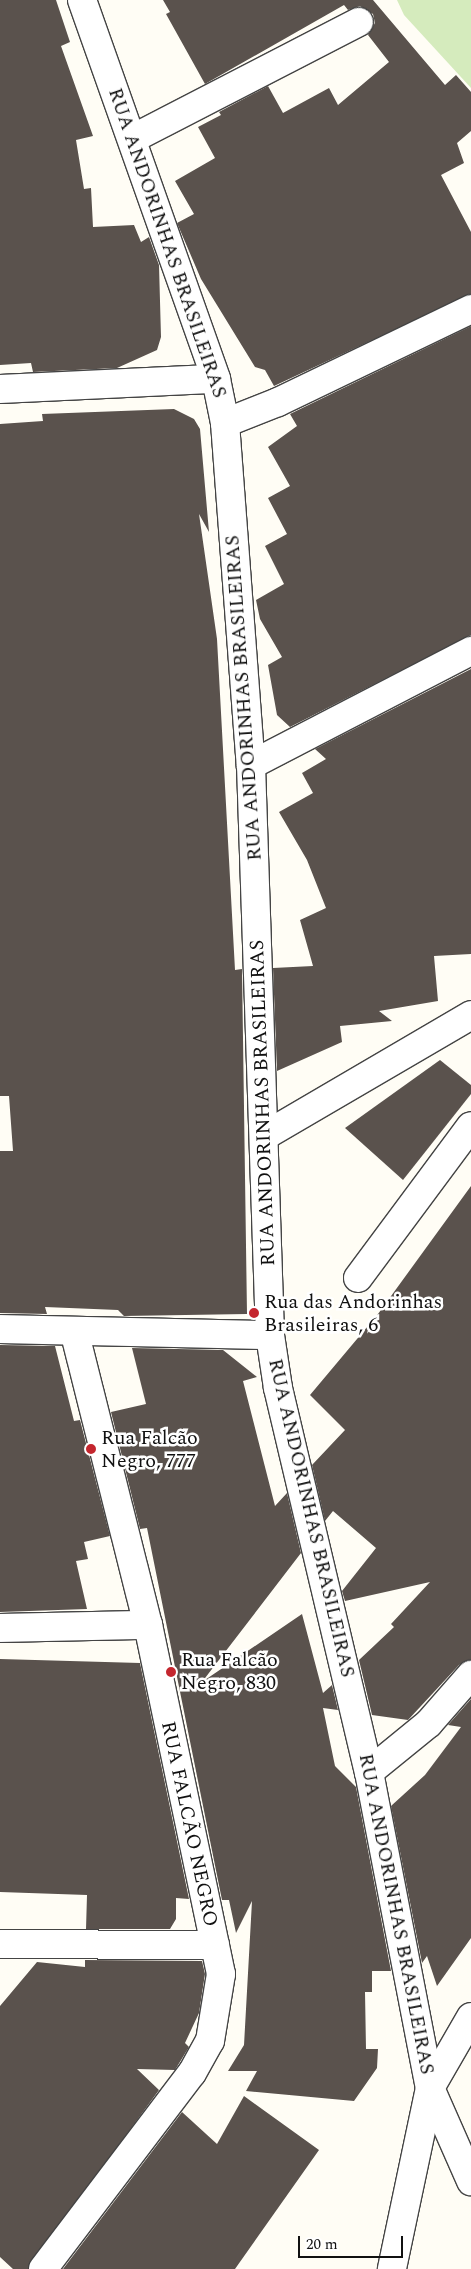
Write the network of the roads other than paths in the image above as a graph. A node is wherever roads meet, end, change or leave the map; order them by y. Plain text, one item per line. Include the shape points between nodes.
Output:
1 (82, 0) edge
2 (360, 22) dead end
3 (134, 138) junction
4 (471, 309) edge
5 (216, 379) junction
6 (0, 389) edge
7 (225, 423) junction
8 (471, 652) edge
9 (251, 766) junction
10 (471, 1015) edge
11 (471, 1126) edge
12 (266, 1135) junction
13 (358, 1278) dead end
14 (0, 1329) edge
15 (75, 1334) junction
16 (270, 1335) junction
17 (148, 1625) junction
18 (0, 1628) edge
19 (471, 1675) edge
20 (369, 1772) junction
21 (0, 1944) edge
22 (215, 1945) junction
23 (471, 2018) edge
24 (430, 2088) junction
25 (471, 2181) edge
26 (43, 2269) edge
27 (392, 2269) edge

1 - 3 street, RUA ANDORINHAS BRASILEIRAS
2 - 3 street
3 - 5 street, RUA ANDORINHAS BRASILEIRAS
4 - 7 street via 278,402
5 - 6 street
5 - 7 street, RUA ANDORINHAS BRASILEIRAS
7 - 9 street, RUA ANDORINHAS BRASILEIRAS
8 - 9 street
9 - 12 street, RUA ANDORINHAS BRASILEIRAS
10 - 12 street
11 - 13 street
12 - 16 street, RUA ANDORINHAS BRASILEIRAS
14 - 15 street
15 - 16 street
15 - 17 street, RUA FALCÃO NEGRO
16 - 20 street, RUA ANDORINHAS BRASILEIRAS via 278,1388
17 - 18 street
17 - 22 street, RUA FALCÃO NEGRO
19 - 20 street via 429,1723
20 - 24 street, RUA ANDORINHAS BRASILEIRAS
21 - 22 street
22 - 26 street, RUA FALCÃO NEGRO via 221,1974 210,2041 192,2073
23 - 24 street via 450,2047
24 - 25 street
24 - 27 street, RUA ANDORINHAS BRASILEIRAS

